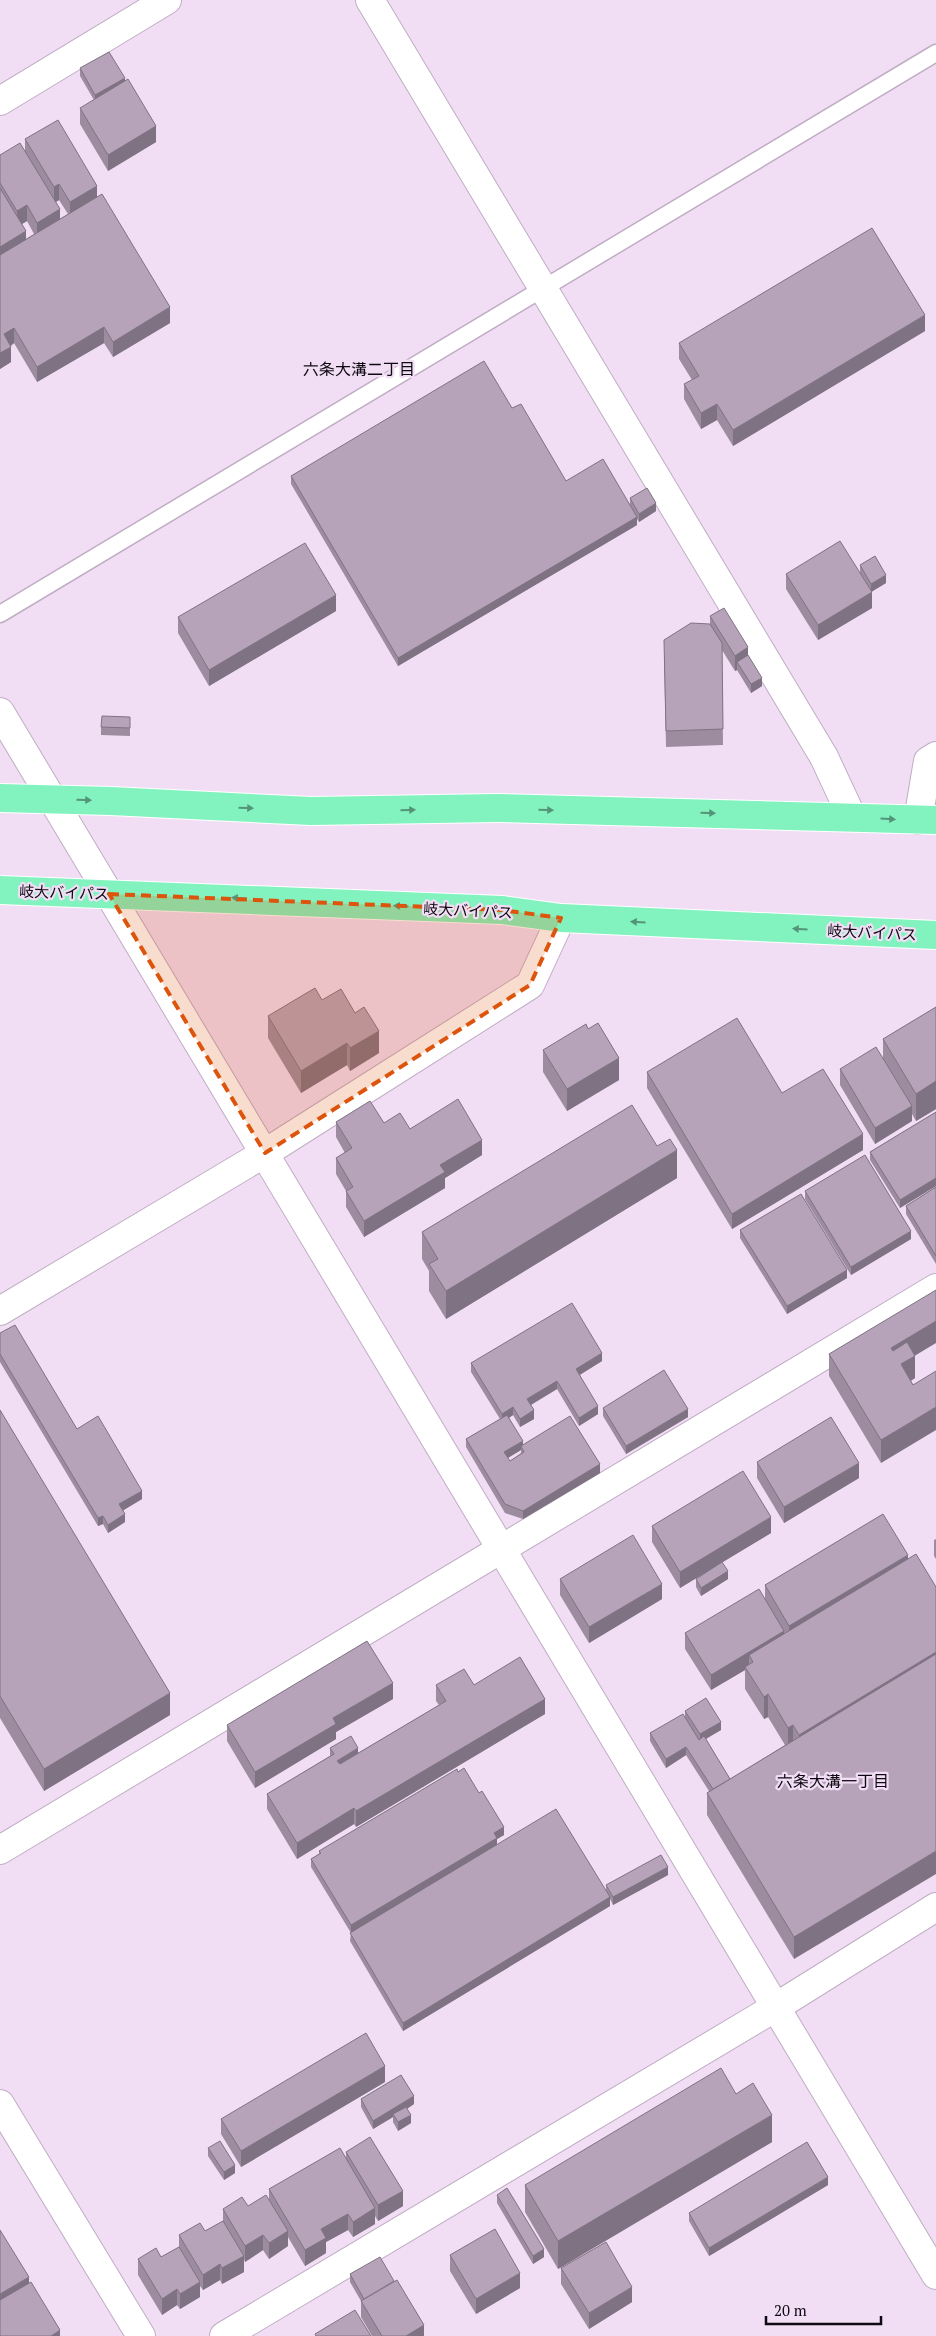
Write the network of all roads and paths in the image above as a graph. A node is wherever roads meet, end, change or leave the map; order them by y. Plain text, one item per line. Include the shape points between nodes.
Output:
1 (168, 0) edge
2 (370, 0) edge
3 (936, 53) edge
4 (0, 101) edge
5 (543, 288) junction
6 (0, 614) edge
7 (0, 712) edge
8 (936, 756) edge
9 (0, 798) edge
10 (852, 817) junction
11 (927, 820) edge
12 (0, 890) edge
13 (561, 918) junction
14 (936, 935) edge
15 (265, 1153) junction
16 (936, 1288) edge
17 (0, 1311) edge
18 (502, 1549) junction
19 (0, 1850) edge
20 (936, 1908) edge
21 (776, 2007) junction
22 (0, 2104) edge
23 (936, 2275) edge
24 (141, 2336) edge
25 (224, 2336) edge

1 - 4 street
2 - 5 street
3 - 5 lane
5 - 6 lane
5 - 10 street via 824,757
7 - 15 street
8 - 11 street via 928,761
9 -> 10 highway, bridge via 311,811 497,808
10 -> 11 highway
13 -> 12 highway, 岐大バイパス, bridge via 502,910
14 -> 13 highway, 岐大バイパス
13 - 15 street via 530,985
15 - 17 street
15 - 18 street
16 - 18 street
18 - 19 street
18 - 21 street
20 - 21 street
21 - 23 street
21 - 25 street
22 - 24 street

